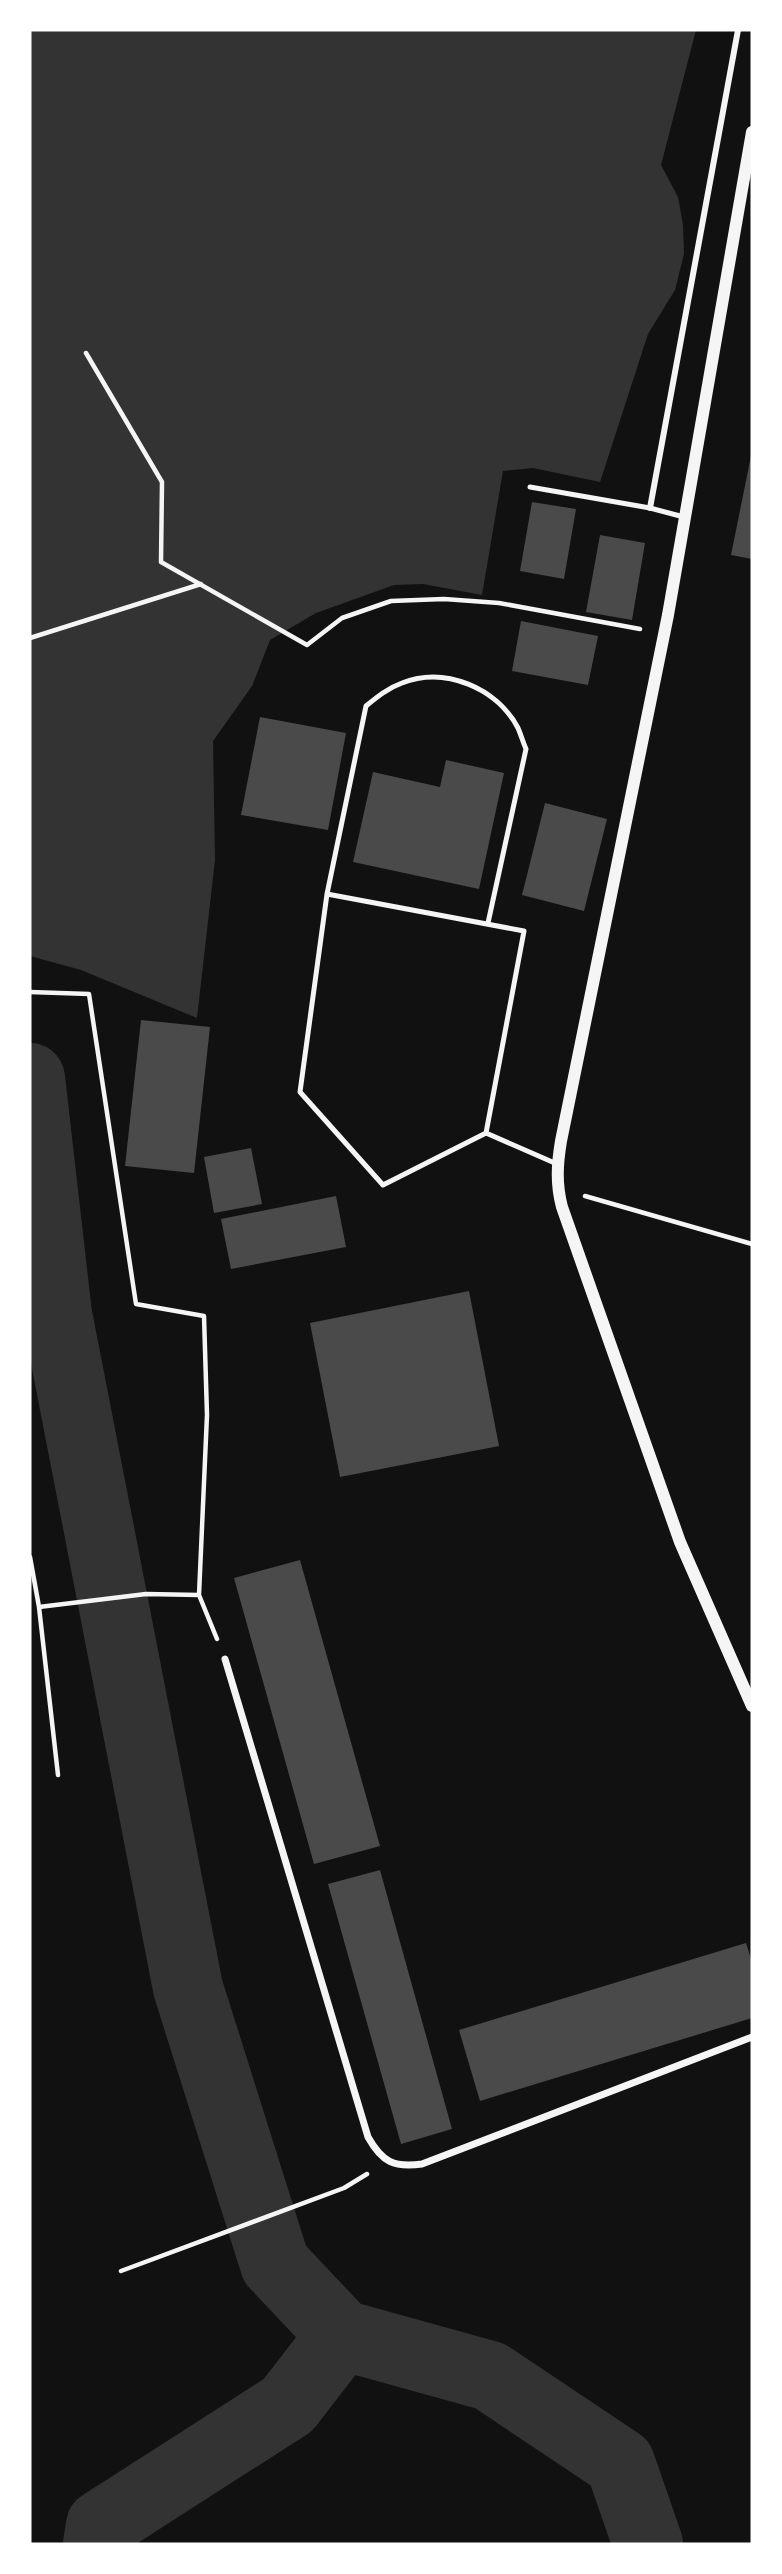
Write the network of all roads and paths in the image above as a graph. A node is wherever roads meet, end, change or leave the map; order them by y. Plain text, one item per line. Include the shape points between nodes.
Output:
1 (738, 30) edge
2 (752, 132) edge
3 (86, 353) dead end
4 (530, 487) dead end
5 (650, 508) junction
6 (687, 518) junction
7 (201, 584) junction
8 (665, 634) junction
9 (30, 638) edge
10 (327, 894) junction
11 (488, 923) junction
12 (30, 992) edge
13 (486, 1133) junction
14 (557, 1164) junction
15 (557, 1188) junction
16 (752, 1244) edge
17 (30, 1557) edge
18 (199, 1595) junction
19 (39, 1607) junction
20 (225, 1659) joint
21 (752, 1706) edge
22 (58, 1775) dead end
23 (752, 2037) edge
24 (344, 2188) dead end
25 (121, 2271) dead end

1 - 5 street
2 - 6 street
3 - 7 path via 162,482 161,562
4 - 5 lane
5 - 6 lane
6 - 8 street
7 - 8 path via 307,645 342,618 391,601 443,599 499,603
7 - 9 path
8 - 14 street
10 - 11 lane
10 - 11 lane via 366,706 404,682 448,678 470,684 506,710 526,749
10 - 13 lane via 300,1092 383,1185
11 - 13 lane via 524,931
12 - 18 path via 89,994 136,1304 204,1316 207,1415
13 - 14 lane
14 - 15 street
15 - 16 path
15 - 21 street via 680,1542
17 - 19 path
18 - 19 path via 146,1594
18 - 20 path
19 - 22 path
20 - 23 street via 376,2152 390,2162 422,2164
24 - 25 path

